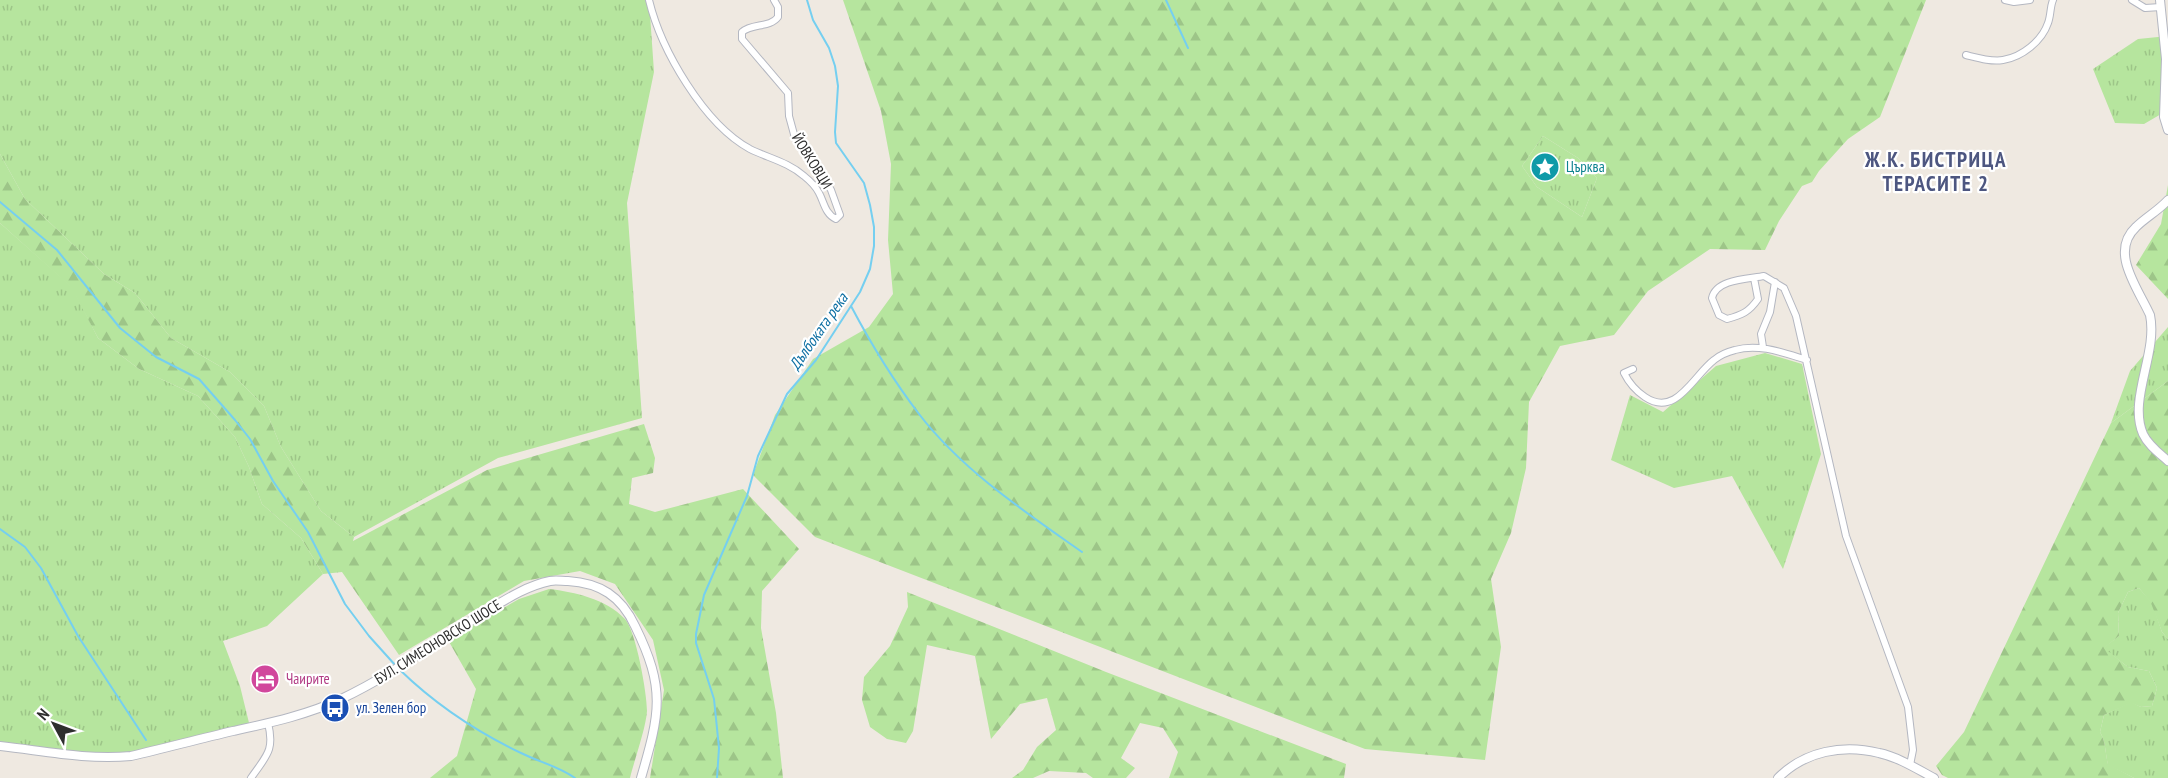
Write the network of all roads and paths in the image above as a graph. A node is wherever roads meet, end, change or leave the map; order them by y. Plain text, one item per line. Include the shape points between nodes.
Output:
1 (649, 0) edge
2 (774, 0) edge
3 (2005, 0) edge
4 (2030, 0) edge
5 (2053, 0) edge
6 (2132, 0) edge
7 (2161, 4) edge
8 (1966, 55) dead end
9 (2168, 130) edge
10 (2168, 200) edge
11 (1754, 278) junction
12 (1775, 282) junction
13 (1763, 348) junction
14 (1807, 360) junction
15 (1633, 369) dead end
16 (2168, 461) edge
17 (268, 723) junction
18 (0, 746) edge
19 (1910, 765) junction
20 (251, 778) edge
21 (641, 778) edge
22 (1779, 778) edge
23 (1934, 778) edge

1 - 2 street, ЙОВКОВЦИ via 672,58 712,118 750,149 804,176 836,219 840,215 831,190 795,138 788,93 742,39 747,28 775,21 778,7
3 - 4 street
5 - 8 street via 2043,34 2018,55 1988,60
6 - 7 street via 2145,8
7 - 9 street via 2166,59 2164,117
10 - 16 street via 2136,227 2123,253 2151,323 2152,338 2141,394 2141,427 2149,443
11 - 11 street via 1758,299 1751,310 1727,319 1719,315 1712,298 1716,288
11 - 12 street via 1764,276
12 - 13 street via 1770,312 1761,333
12 - 14 street via 1784,288 1792,307
13 - 14 street
13 - 15 street via 1746,347 1722,354 1681,396 1669,403 1657,403 1638,392 1624,373
14 - 19 street via 1846,536 1908,707 1914,750
17 - 18 street, БУЛ. СИМЕОНОВСКО ШОСЕ via 113,758
17 - 20 street via 273,741
17 - 21 street, БУЛ. СИМЕОНОВСКО ШОСЕ via 341,699 528,588 552,581 582,582 603,588 632,619 657,681 658,708
19 - 22 street via 1880,753 1853,749 1825,751 1802,760
19 - 23 street

